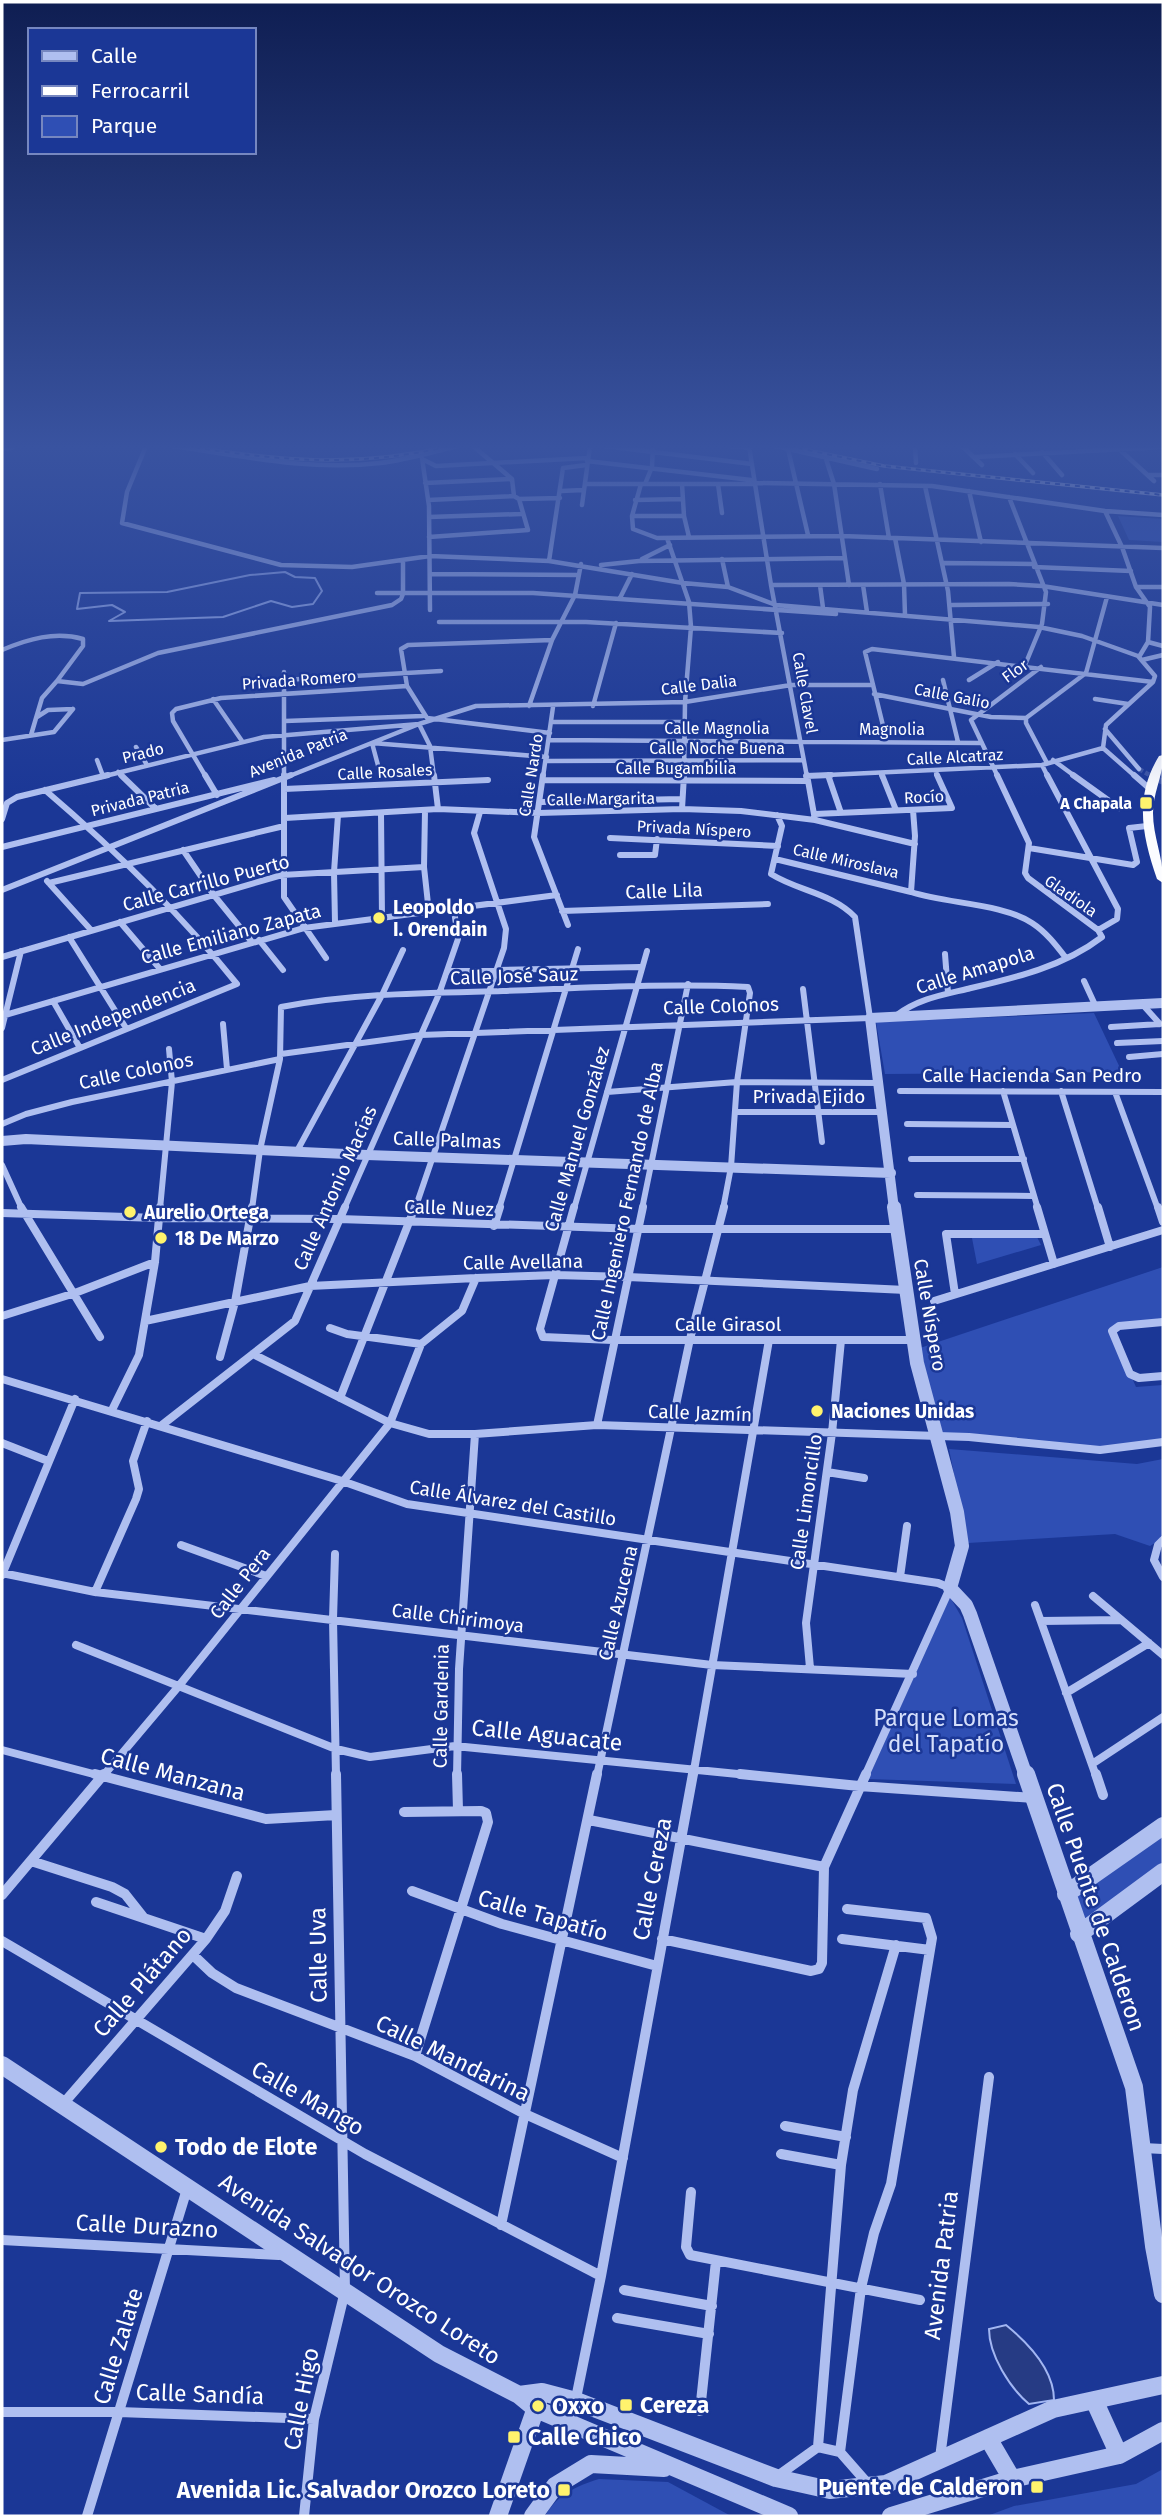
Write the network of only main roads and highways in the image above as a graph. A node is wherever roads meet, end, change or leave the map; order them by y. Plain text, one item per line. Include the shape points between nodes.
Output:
1 (1163, 758) edge
2 (1163, 879) edge

1 - 2 highway via 1145,810

